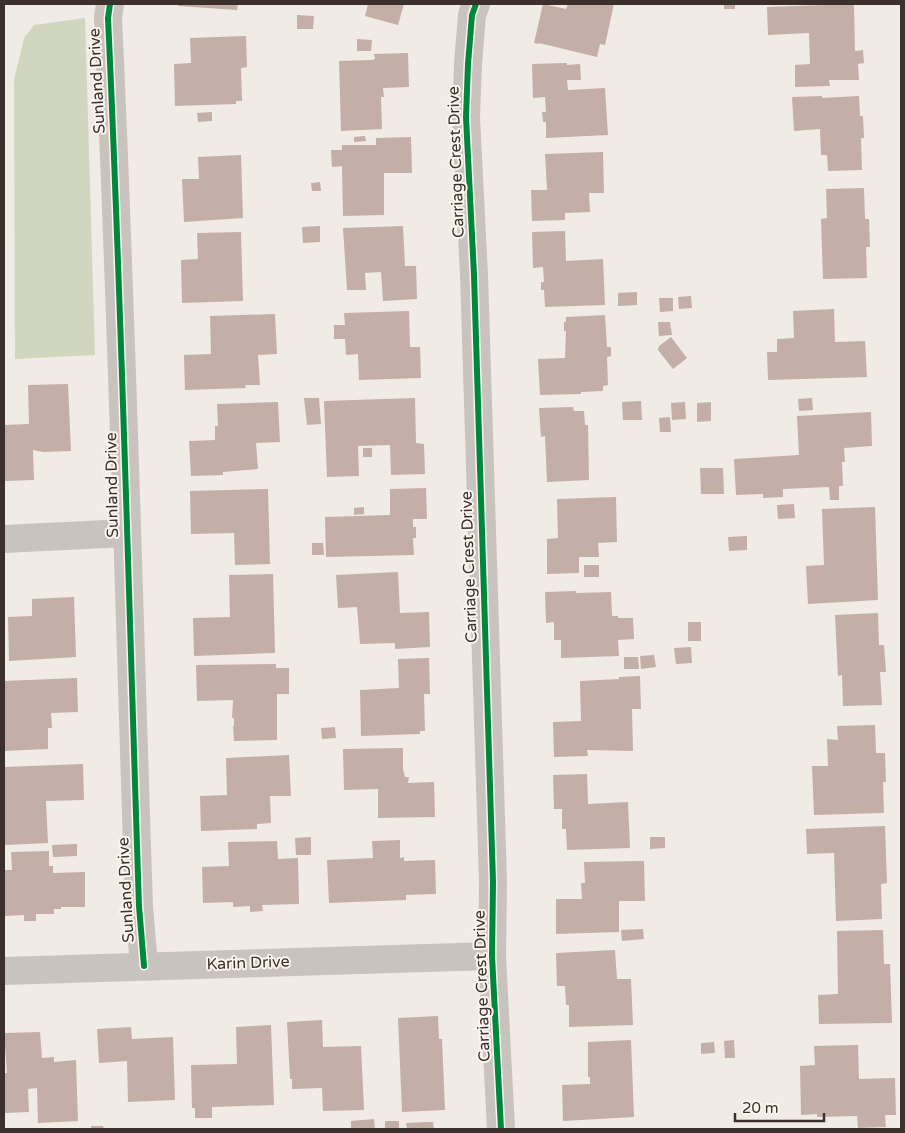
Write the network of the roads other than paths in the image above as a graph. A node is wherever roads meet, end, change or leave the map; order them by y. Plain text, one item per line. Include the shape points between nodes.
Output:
1 (110, 4) edge
2 (476, 4) edge
3 (126, 533) junction
4 (4, 539) edge
5 (492, 956) junction
6 (144, 966) junction
7 (4, 971) edge
8 (501, 1129) edge

1 - 3 street, Sunland Drive
2 - 5 street, Carriage Crest Drive via 472,15 466,116 493,882
3 - 4 street
3 - 6 street, Sunland Drive via 139,906
5 - 6 street, Karin Drive
5 - 8 street, Carriage Crest Drive
6 - 7 street, Karin Drive

